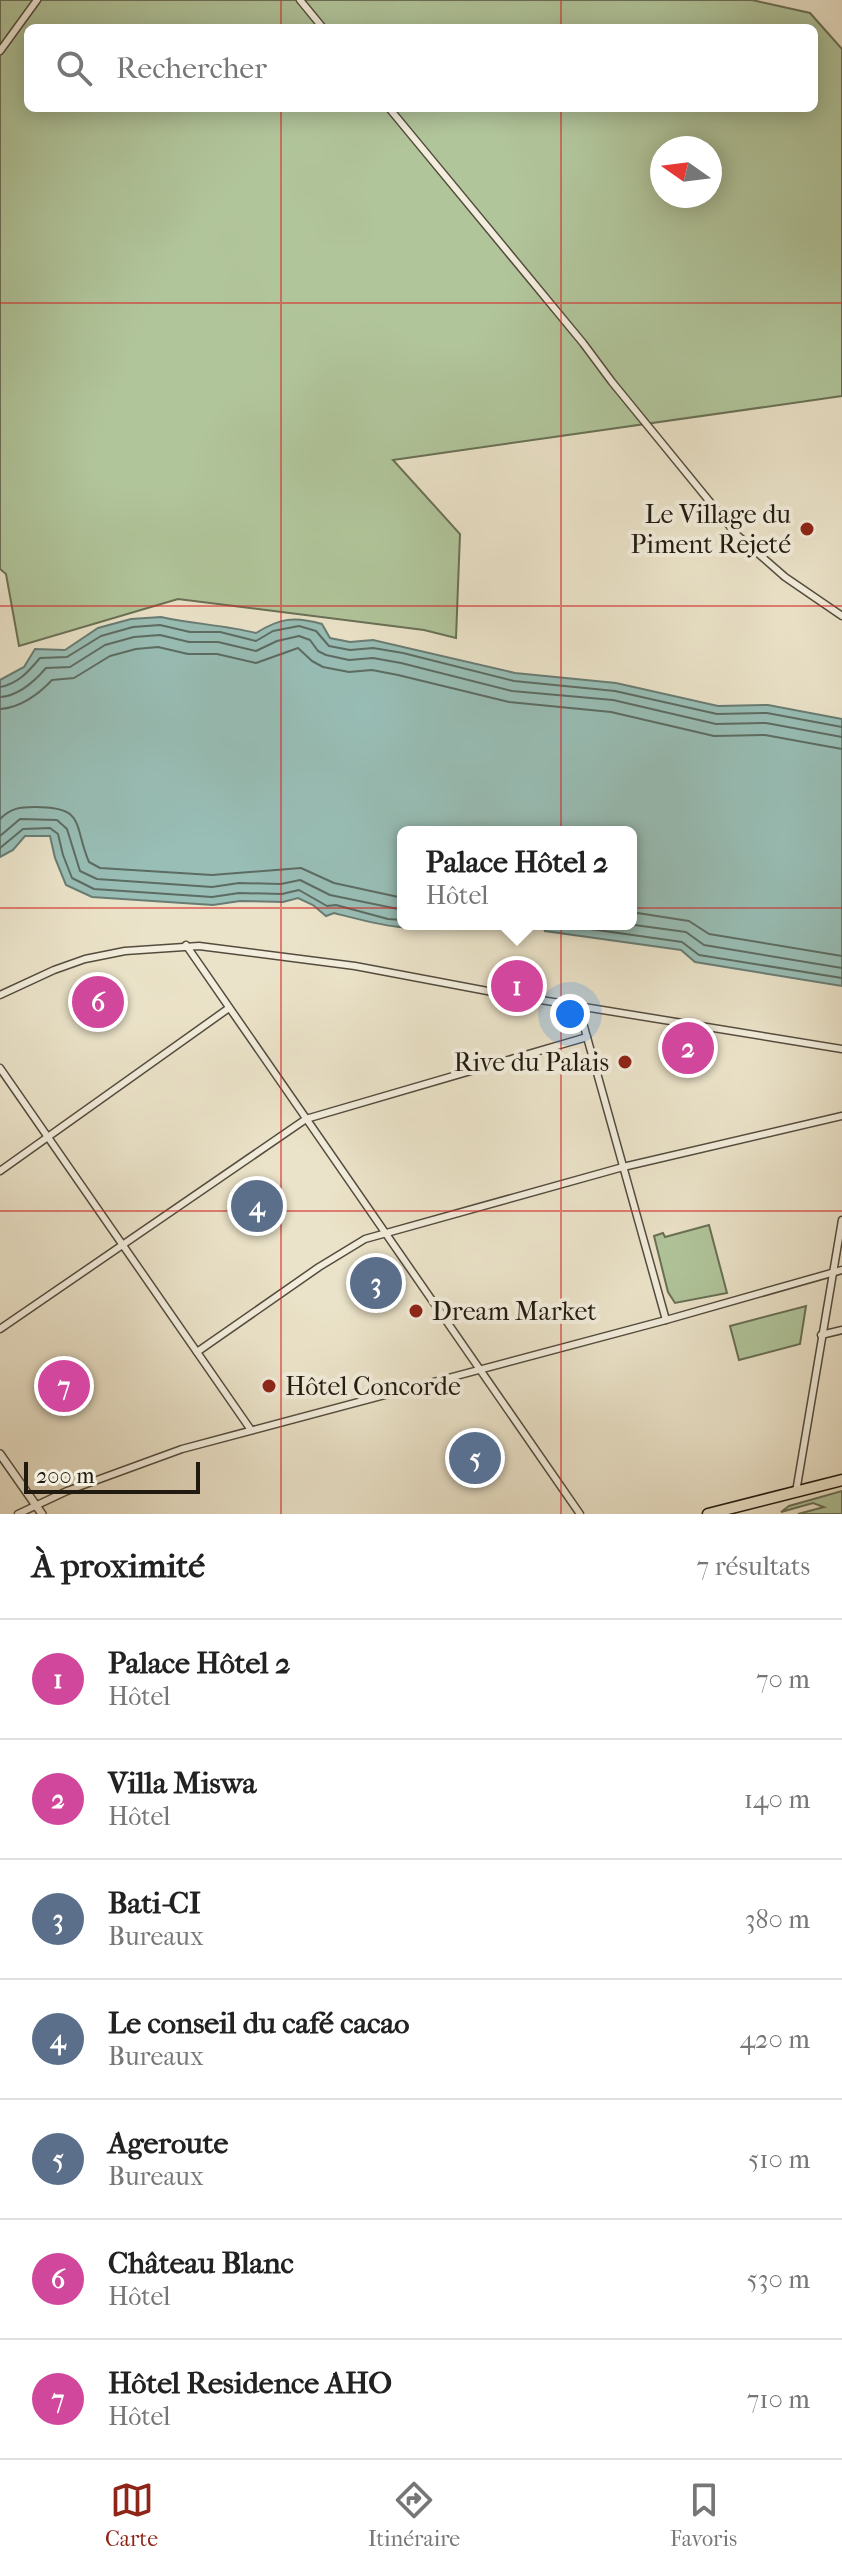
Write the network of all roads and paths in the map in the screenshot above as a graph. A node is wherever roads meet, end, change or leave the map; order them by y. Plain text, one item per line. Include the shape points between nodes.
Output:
1 (37, 0) edge
2 (300, 0) edge
3 (320, 24) edge
4 (0, 51) edge
5 (392, 112) edge
6 (842, 616) edge
7 (186, 945) junction
8 (0, 995) edge
9 (578, 1005) junction
10 (229, 1008) junction
11 (587, 1037) junction
12 (842, 1049) edge
13 (0, 1068) edge
14 (842, 1116) edge
15 (306, 1119) junction
16 (48, 1139) junction
17 (623, 1167) junction
18 (0, 1171) edge
19 (842, 1220) edge
20 (387, 1234) junction
21 (121, 1246) junction
22 (842, 1270) edge
23 (832, 1272) junction
24 (666, 1320) junction
25 (0, 1329) edge
26 (842, 1330) edge
27 (821, 1335) junction
28 (197, 1352) junction
29 (480, 1370) junction
30 (251, 1430) junction
31 (0, 1454) edge
32 (842, 1480) edge
33 (796, 1494) junction
34 (37, 1506) junction
35 (18, 1514) edge
36 (42, 1514) edge
37 (580, 1514) edge
38 (708, 1514) edge

1 - 4 street
2 - 3 street
5 - 6 street via 737,535
7 - 8 street via 85,959
7 - 9 street via 355,966
7 - 10 street
9 - 11 street
9 - 12 street
10 - 15 street
10 - 16 street
11 - 15 street
11 - 17 street
13 - 16 street
14 - 17 street
15 - 20 street
15 - 21 street
16 - 18 street
16 - 21 street
17 - 20 street
17 - 24 street
19 - 23 street
20 - 28 street via 365,1239 319,1267
20 - 29 street
21 - 25 street
21 - 28 street
22 - 23 street
23 - 24 street
23 - 27 street
24 - 29 street
26 - 27 street
27 - 33 street
28 - 30 street
29 - 30 street
29 - 37 street
30 - 34 street via 147,1461
31 - 34 street
32 - 33 highway
33 - 38 highway
34 - 35 street
34 - 36 street

